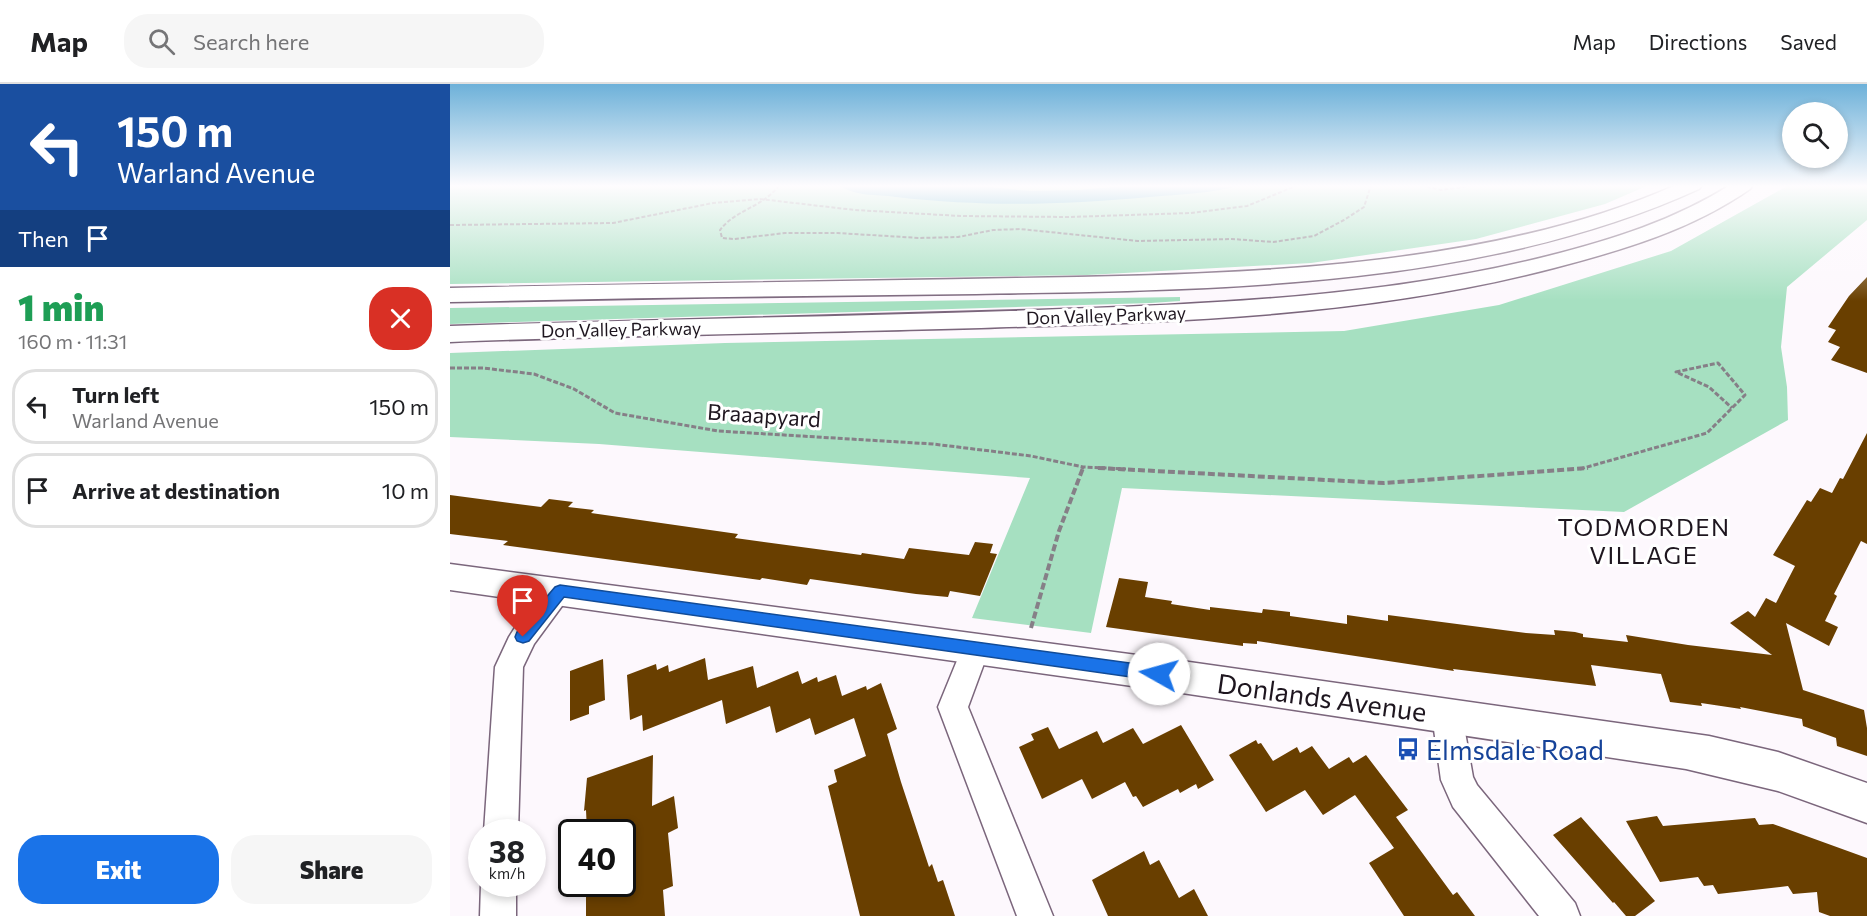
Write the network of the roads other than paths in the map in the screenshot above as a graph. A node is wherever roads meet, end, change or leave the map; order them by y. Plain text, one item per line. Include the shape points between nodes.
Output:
1 (1591, 224) edge
2 (1673, 224) edge
3 (450, 295) edge
4 (450, 334) edge
5 (450, 577) edge
6 (560, 591) junction
7 (975, 650) junction
8 (1447, 715) junction
9 (1867, 803) edge
10 (502, 819) edge
11 (499, 897) edge
12 (498, 916) edge
13 (1035, 916) edge
14 (1562, 916) edge

1 - 3 highway, Don Valley Parkway via 1424,260 1281,277 1095,285
2 - 4 highway, Don Valley Parkway via 1575,256 1503,274 1345,299 1254,308 1047,318
5 - 6 street, Donlands Avenue
6 - 7 street, Donlands Avenue
6 - 10 street via 530,626 509,667
7 - 8 street, Donlands Avenue
7 - 13 street via 953,707
8 - 9 street, Donlands Avenue via 1718,755 1810,781
8 - 14 street via 1457,780 1465,796
11 - 12 street

